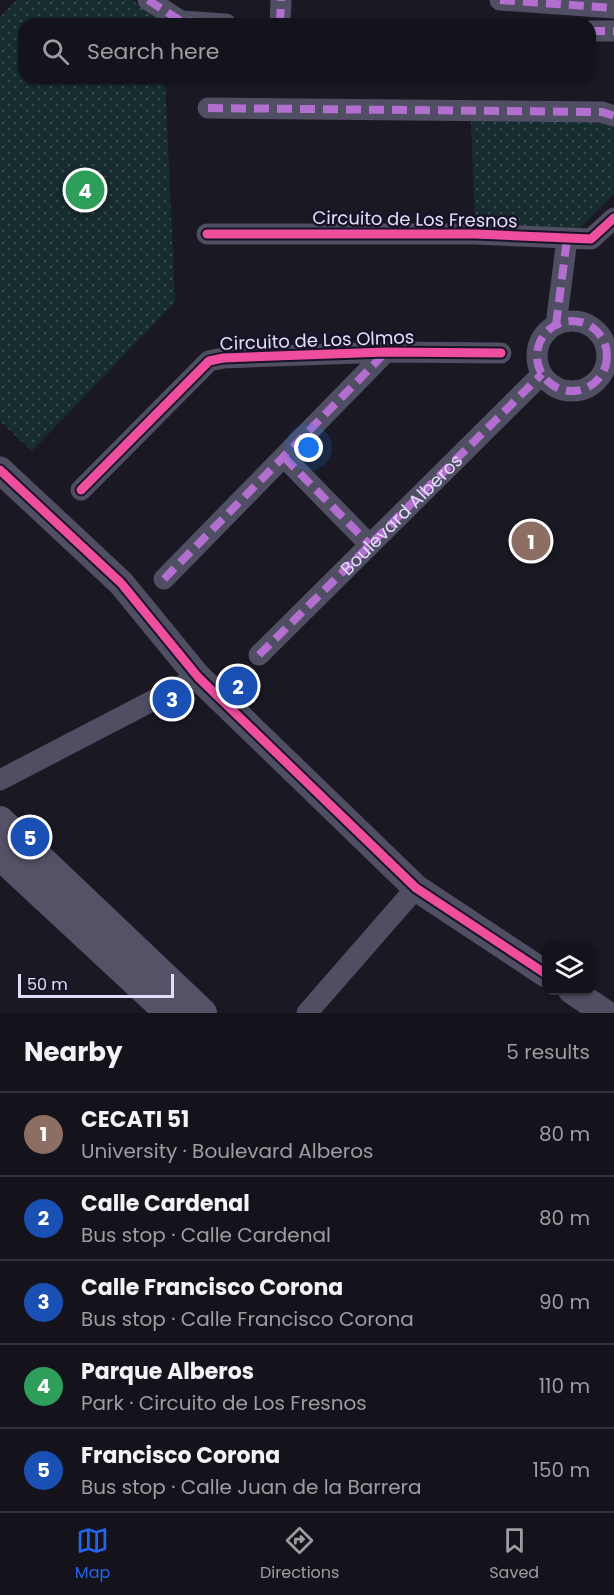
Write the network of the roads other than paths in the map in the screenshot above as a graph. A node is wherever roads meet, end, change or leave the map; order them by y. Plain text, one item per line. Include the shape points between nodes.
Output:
1 (148, 0) edge
2 (281, 0) edge
3 (500, 0) edge
4 (614, 8) edge
5 (176, 18) edge
6 (280, 18) edge
7 (596, 31) edge
8 (614, 31) edge
9 (207, 108) dead end
10 (614, 116) edge
11 (614, 218) edge
12 (207, 234) dead end
13 (567, 239) junction
14 (556, 325) junction
15 (609, 338) edge
16 (386, 352) junction
17 (501, 353) dead end
18 (542, 374) junction
19 (284, 457) junction
20 (0, 470) edge
21 (81, 490) dead end
22 (369, 544) junction
23 (164, 579) dead end
24 (259, 655) dead end
25 (198, 677) junction
26 (0, 780) edge
27 (0, 821) edge
28 (0, 855) edge
29 (416, 888) junction
30 (542, 971) edge
31 (578, 995) edge
32 (170, 1013) edge
33 (202, 1013) edge
34 (307, 1013) edge
35 (605, 1013) edge

1 - 5 street
2 - 6 street
3 - 4 street
7 - 8 street
9 - 10 street via 602,112
11 - 13 street, Circuito de Los Fresnos via 591,239
12 - 13 street, Circuito de Los Fresnos via 476,234
13 - 14 street
14 - 15 street via 579,322
14 - 18 street via 541,341 537,352
15 - 18 street via 606,365 593,385 571,391 559,389
16 - 17 street, Circuito de Los Olmos
16 - 19 street, Circuito de Los Olmos
16 - 21 street, Circuito de Los Olmos via 209,361
18 - 22 street, Boulevard Alberos
19 - 22 street
19 - 23 street, Circuito de Los Olmos
20 - 25 street via 121,583
22 - 24 street, Boulevard Alberos
25 - 26 street
25 - 29 street
27 - 33 main road
28 - 32 main road
29 - 30 street
29 - 34 street
31 - 35 street

